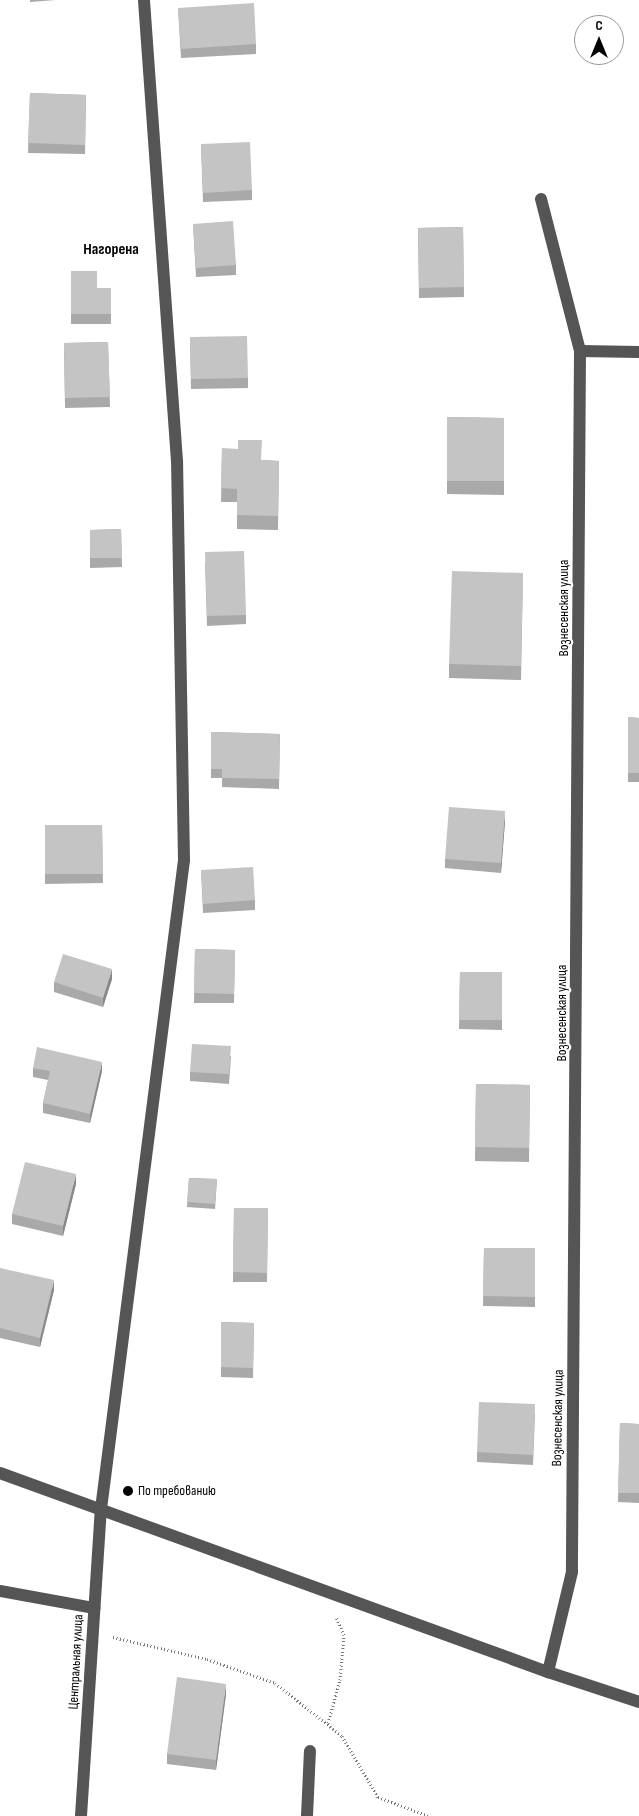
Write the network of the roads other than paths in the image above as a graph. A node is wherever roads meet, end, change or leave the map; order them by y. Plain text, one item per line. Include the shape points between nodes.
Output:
1 (144, 0) edge
2 (541, 199) dead end
3 (580, 351) junction
4 (639, 352) edge
5 (0, 1473) edge
6 (101, 1509) junction
7 (0, 1591) edge
8 (94, 1608) junction
9 (548, 1672) junction
10 (639, 1702) edge
11 (310, 1751) dead end
12 (81, 1816) edge
13 (307, 1816) edge

1 - 6 street, Центральная улица via 177,461 184,860
2 - 3 street, Вознесенская улица
3 - 4 street
3 - 9 street, Вознесенская улица via 572,1572
5 - 6 street
6 - 8 street, Центральная улица
6 - 9 street
7 - 8 street
8 - 12 street, Центральная улица
9 - 10 street
11 - 13 street

